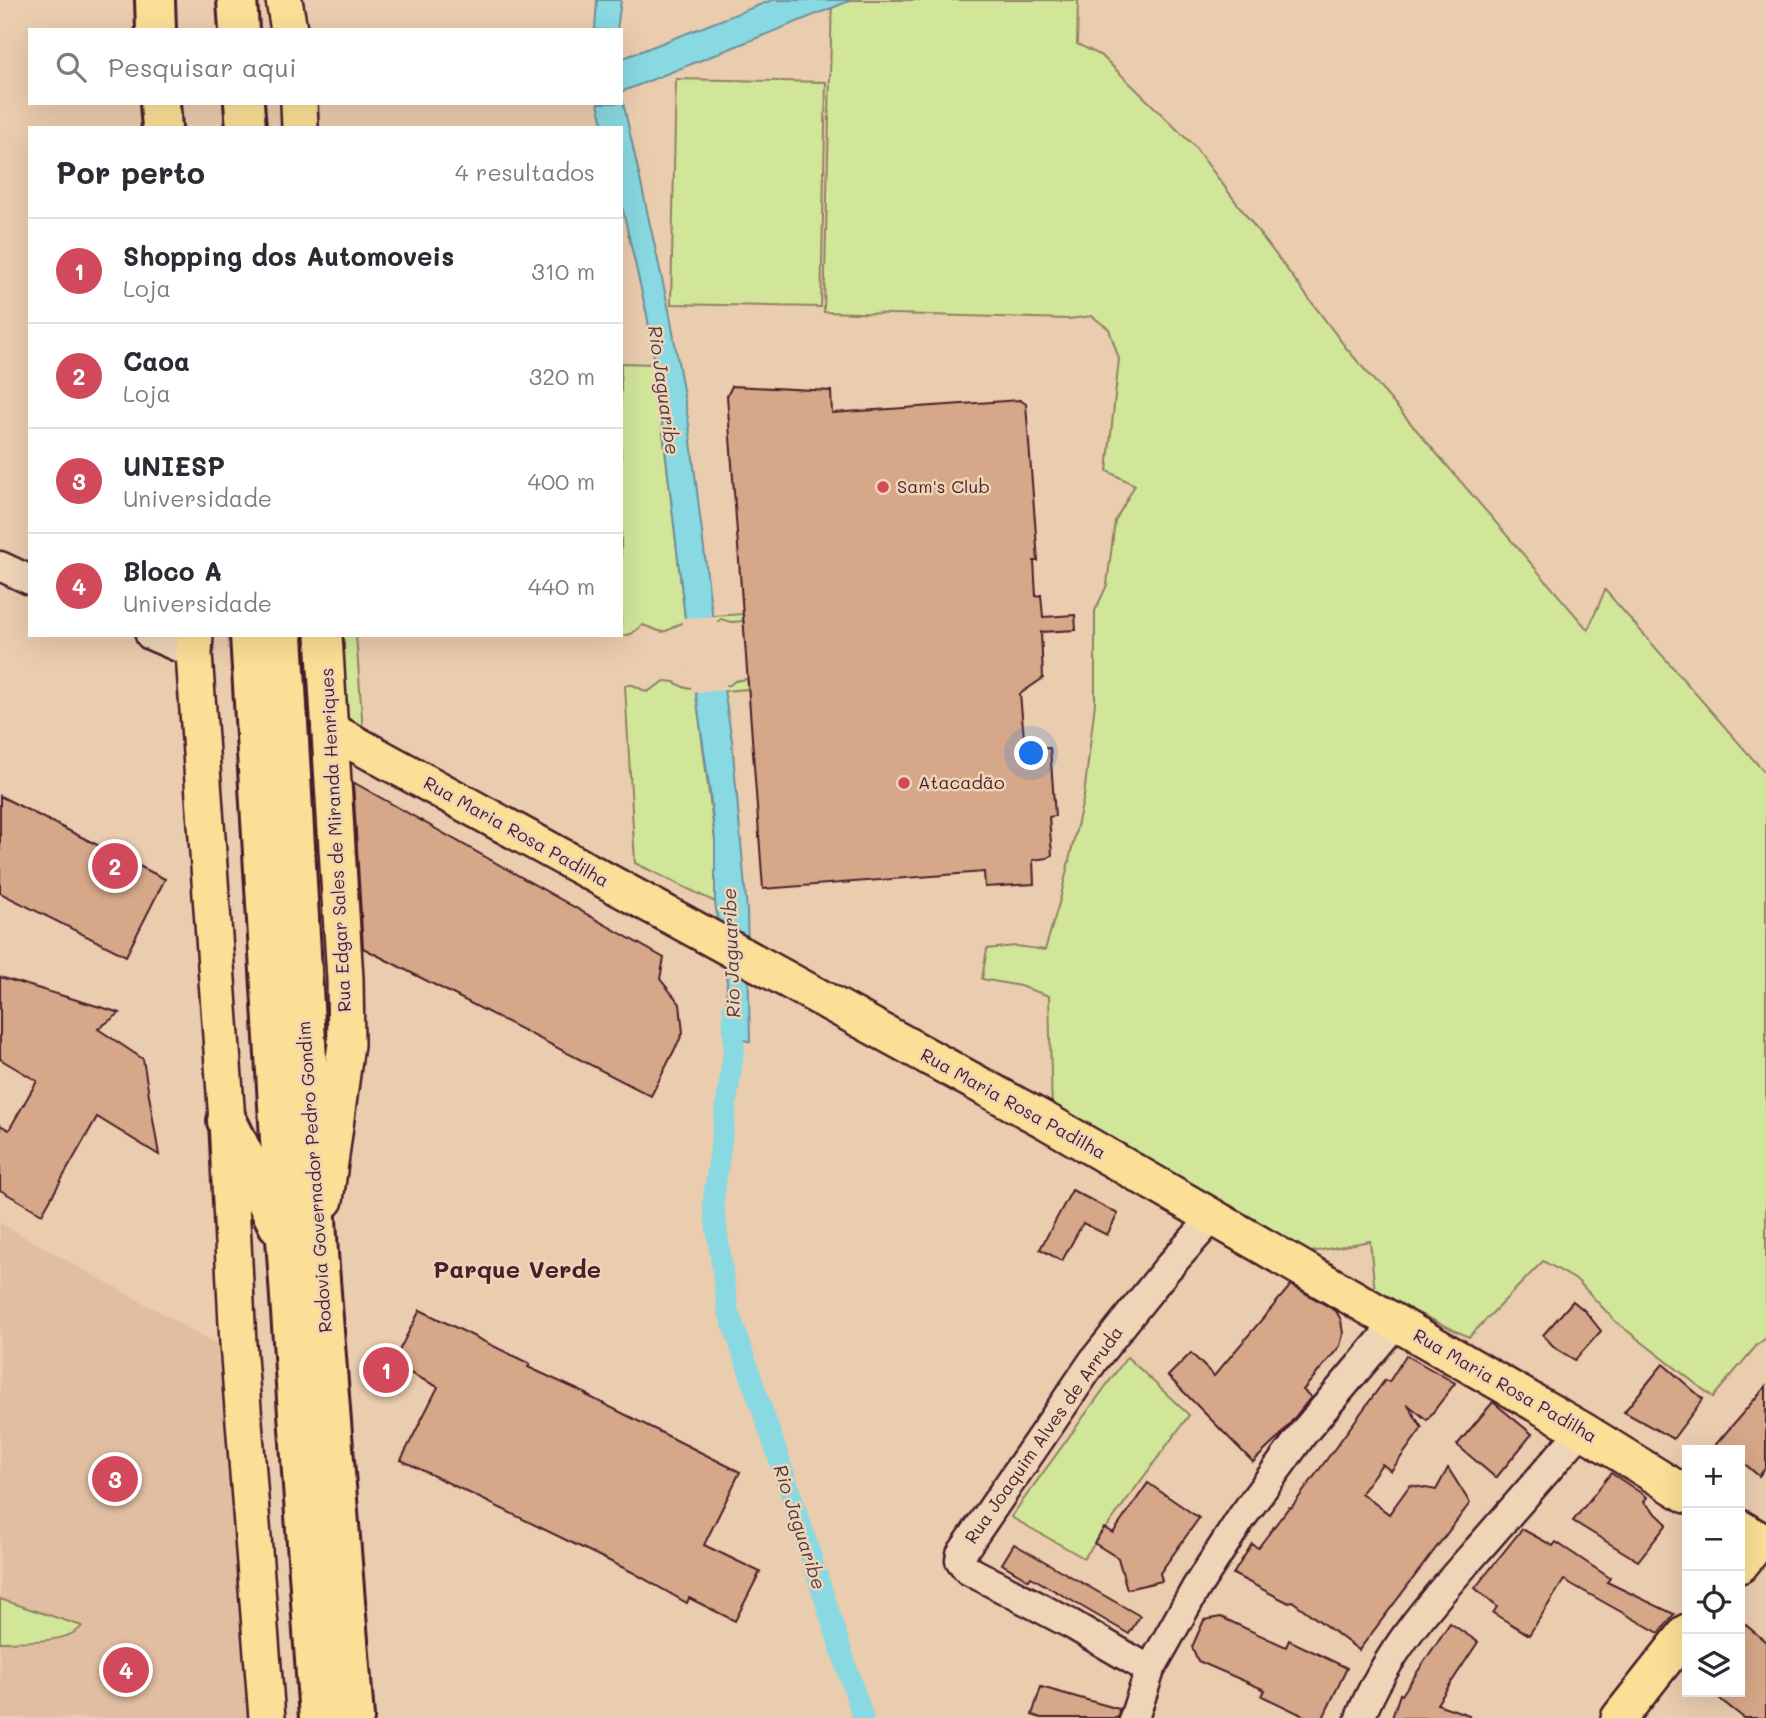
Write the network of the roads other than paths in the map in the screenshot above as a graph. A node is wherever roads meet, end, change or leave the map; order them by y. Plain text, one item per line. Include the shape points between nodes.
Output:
1 (137, 0) edge
2 (155, 0) edge
3 (237, 0) edge
4 (284, 0) edge
5 (139, 28) edge
6 (156, 28) edge
7 (239, 28) edge
8 (289, 28) edge
9 (145, 105) edge
10 (160, 105) edge
11 (244, 105) edge
12 (299, 105) edge
13 (148, 126) edge
14 (162, 126) edge
15 (246, 126) edge
16 (300, 126) edge
17 (0, 566) edge
18 (28, 579) edge
19 (159, 637) edge
20 (250, 637) edge
21 (283, 637) edge
22 (324, 637) edge
23 (194, 645) edge
24 (330, 730) junction
25 (227, 1121) junction
26 (1213, 1217) junction
27 (302, 1246) junction
28 (1395, 1324) junction
29 (1582, 1430) junction
30 (1682, 1492) edge
31 (1685, 1634) edge
32 (1150, 1670) junction
33 (346, 1716) edge
34 (267, 1718) edge
35 (1134, 1718) edge
36 (1360, 1718) edge
37 (1619, 1718) edge

1 - 5 street
2 - 6 highway
3 - 7 highway
4 - 8 main road
9 - 13 street
10 - 14 highway
11 - 15 highway
12 - 16 main road
17 - 18 street
19 - 23 street
20 - 27 highway, Rodovia Governador Pedro Gondim
21 - 27 highway, Rodovia Governador Pedro Gondim
22 - 24 main road, Rua Edgar Sales de Miranda Henriques
23 - 25 main road
24 - 26 main road, Rua Maria Rosa Padilha
24 - 27 main road, Rua Edgar Sales de Miranda Henriques via 346,1044
25 - 27 highway
25 - 34 main road via 238,1344
26 - 28 main road, Rua Maria Rosa Padilha
26 - 32 street, Rua Joaquim Alves de Arruda via 1094,1360 963,1549 960,1560 968,1570
27 - 33 highway, Rodovia Governador Pedro Gondim
28 - 29 main road, Rua Maria Rosa Padilha
28 - 32 street via 1269,1478 1196,1588
29 - 30 main road, Rua Maria Rosa Padilha
29 - 36 street via 1394,1652
31 - 37 main road
32 - 35 street

